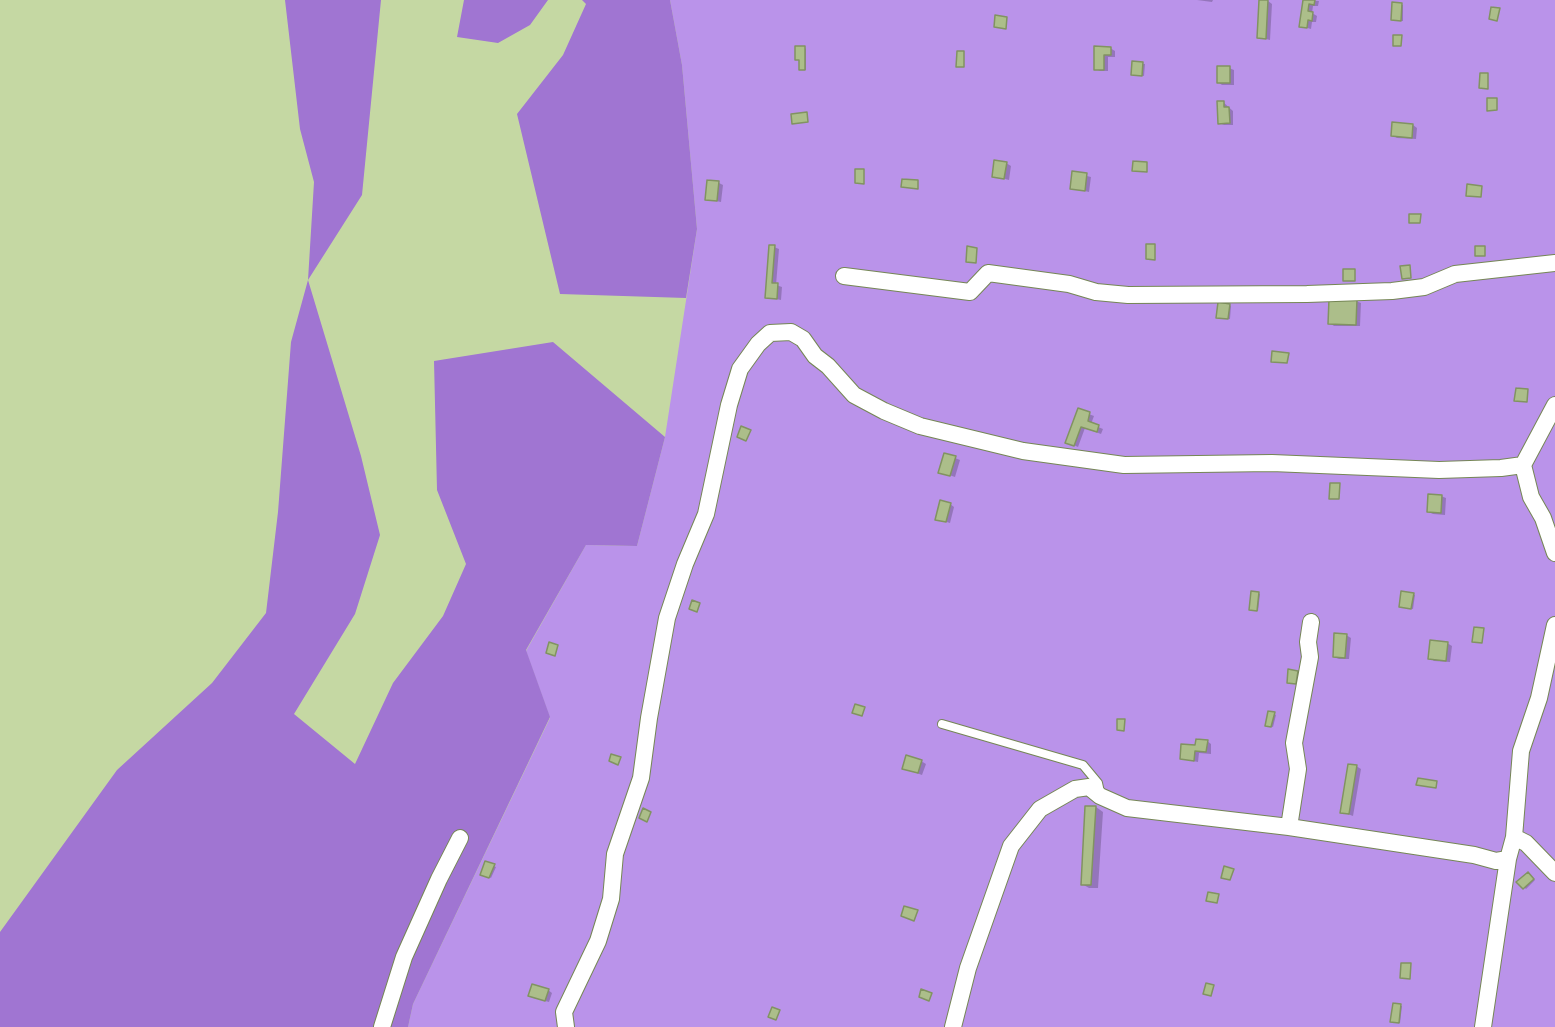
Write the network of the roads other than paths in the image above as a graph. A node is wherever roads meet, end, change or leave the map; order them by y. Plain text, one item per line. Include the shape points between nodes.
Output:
1 (1555, 263) edge
2 (844, 276) dead end
3 (1555, 405) edge
4 (1523, 465) junction
5 (1555, 553) edge
6 (1311, 622) dead end
7 (1555, 625) edge
8 (942, 724) dead end
9 (1100, 796) junction
10 (1289, 827) junction
11 (1514, 837) junction
12 (460, 838) dead end
13 (1508, 859) junction
14 (1555, 873) edge
15 (382, 1027) edge
16 (566, 1027) edge
17 (953, 1027) edge
18 (1483, 1027) edge

1 - 2 street via 1455,274 1424,287 1317,294 1128,295 987,273 969,292
3 - 4 street
4 - 5 street
4 - 16 street via 1439,470 1272,463 1124,465 1052,456 920,426 884,411 854,395 803,339 791,332 770,333 740,369 729,405 706,514 667,618 641,778 615,854 611,899 598,940 564,1012
6 - 10 street via 1310,657 1293,744 1298,769
7 - 11 street via 1539,698 1521,751
8 - 9 lane via 1083,765 1098,783
9 - 10 street via 1127,808
9 - 17 street via 1089,787 1075,789 1040,809 1011,846 968,968
10 - 13 street via 1496,861
11 - 13 street
11 - 14 street via 1526,843
12 - 15 street via 404,957
13 - 18 street

